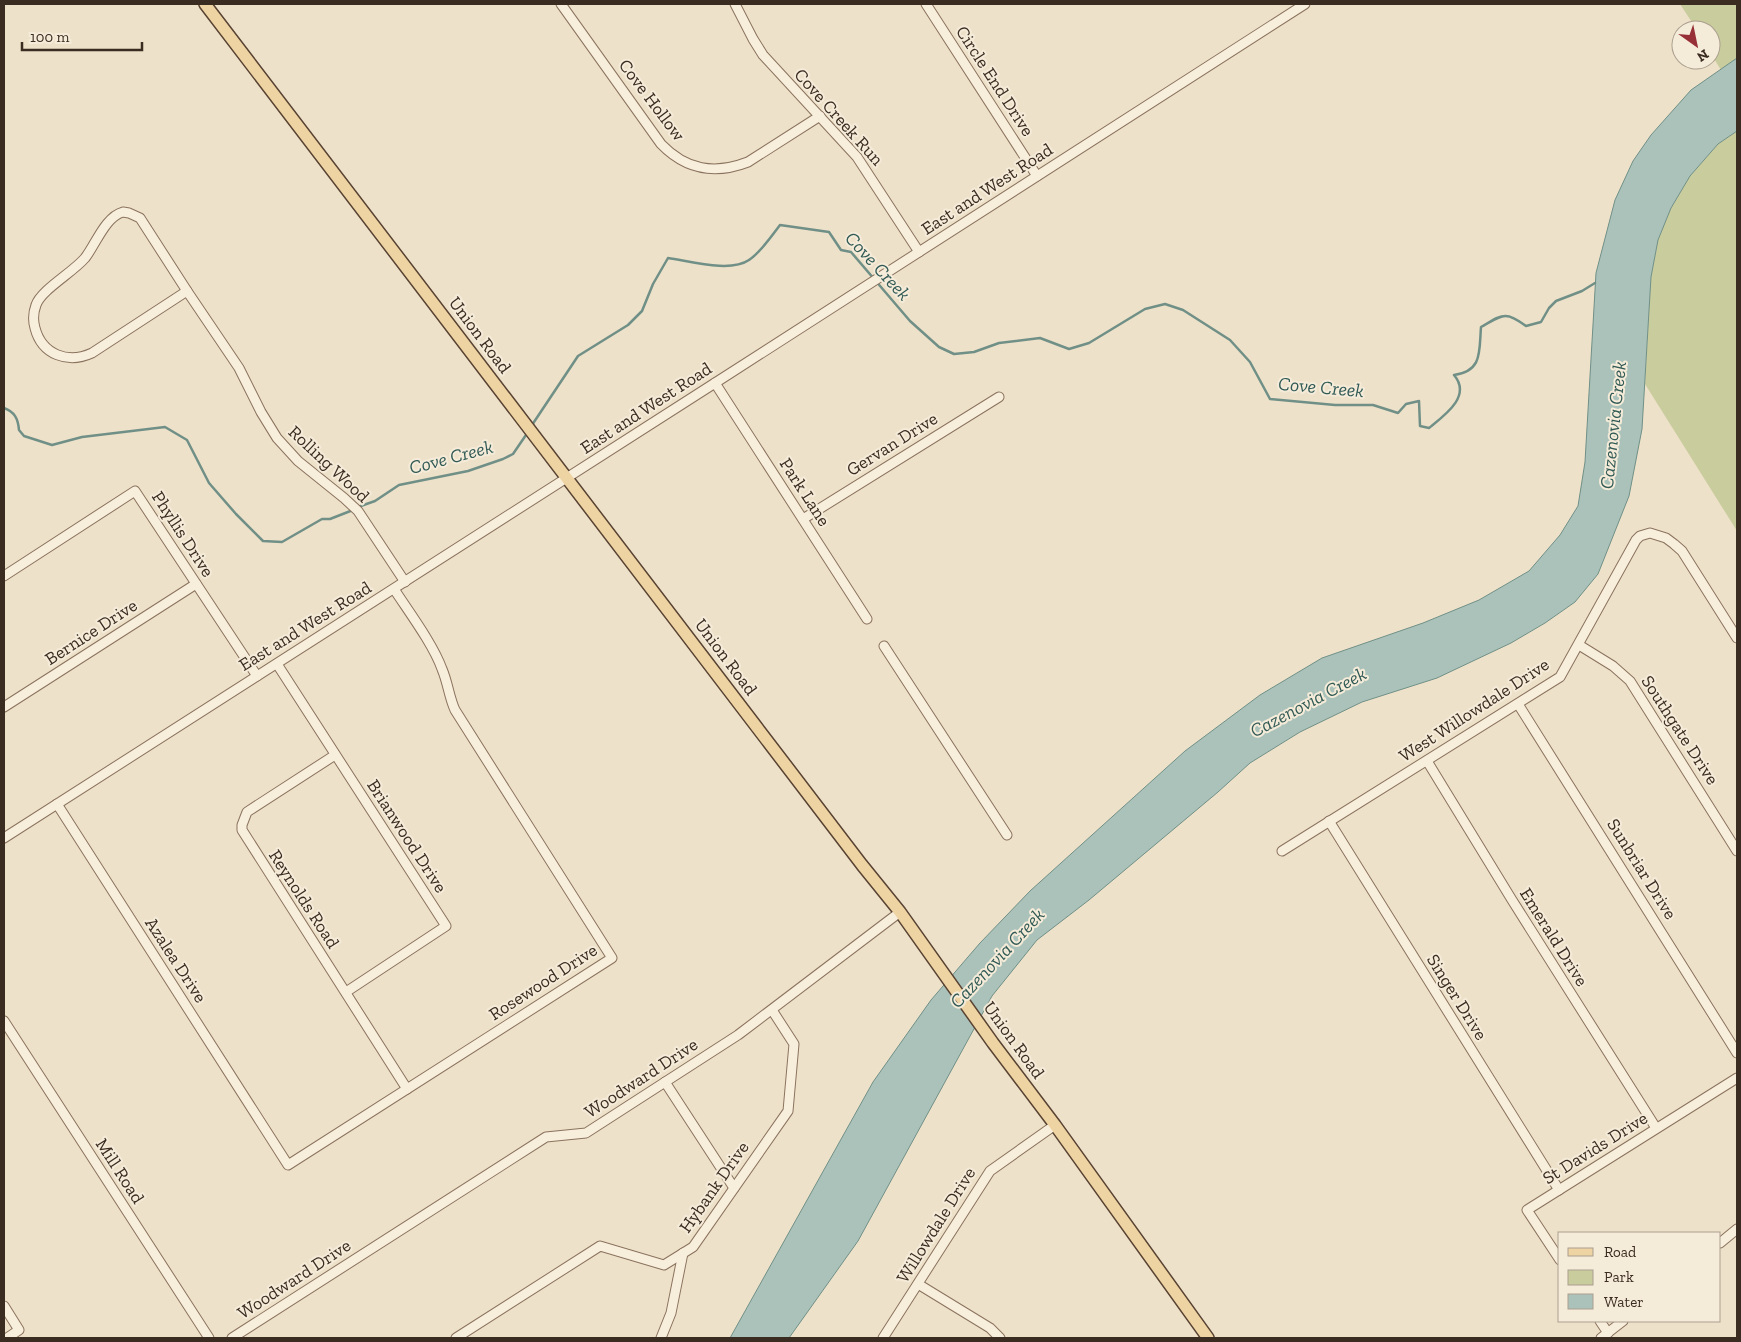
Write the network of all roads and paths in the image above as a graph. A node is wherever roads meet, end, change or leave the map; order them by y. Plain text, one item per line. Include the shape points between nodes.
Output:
1 (205, 4) edge
2 (562, 4) edge
3 (735, 4) edge
4 (926, 4) edge
5 (1304, 4) edge
6 (820, 116) junction
7 (1037, 176) junction
8 (919, 252) junction
9 (187, 291) junction
10 (715, 383) junction
11 (998, 397) dead end
12 (568, 478) junction
13 (803, 518) junction
14 (4, 576) edge
15 (405, 582) junction
16 (196, 584) junction
17 (394, 589) junction
18 (867, 619) dead end
19 (1737, 638) edge
20 (1579, 645) junction
21 (884, 646) dead end
22 (276, 664) junction
23 (257, 676) junction
24 (1518, 704) junction
25 (4, 707) edge
26 (335, 755) junction
27 (1427, 761) junction
28 (57, 804) junction
29 (1329, 820) junction
30 (1007, 835) dead end
31 (4, 838) edge
32 (1282, 851) dead end
33 (1737, 851) edge
34 (900, 912) junction
35 (346, 992) junction
36 (772, 1010) junction
37 (4, 1021) edge
38 (1737, 1053) edge
39 (1734, 1079) edge
40 (666, 1082) junction
41 (407, 1089) junction
42 (1055, 1125) junction
43 (1656, 1128) junction
44 (268, 1133) joint
45 (734, 1188) junction
46 (1559, 1190) junction
47 (1737, 1228) edge
48 (1721, 1242) edge
49 (683, 1253) junction
50 (1558, 1257) edge
51 (918, 1284) junction
52 (4, 1306) edge
53 (1600, 1322) edge
54 (1622, 1322) edge
55 (1604, 1336) edge
56 (7, 1338) edge
57 (209, 1338) edge
58 (232, 1338) edge
59 (456, 1338) edge
60 (661, 1338) edge
61 (883, 1338) edge
62 (1000, 1338) edge
63 (1208, 1338) edge

1 - 12 main road, Union Road
2 - 6 street, Cove Hollow via 661,144 668,152 696,167 710,170 736,167
3 - 6 street, Cove Creek Run via 763,55
4 - 7 street, Circle End Drive
5 - 7 street, East and West Road
6 - 8 street, Cove Creek Run via 869,173
7 - 8 street, East and West Road
8 - 10 street, East and West Road
9 - 9 street, Rolling Wood via 140,218 129,213 118,214 109,221 84,259 40,298 34,313 37,334 52,354 68,359 84,357
9 - 15 street, Rolling Wood via 239,368 260,412 277,438 298,461 358,512
10 - 12 street, East and West Road
10 - 13 street, Park Lane
11 - 13 street, Gervan Drive
12 - 15 street, East and West Road
12 - 34 main road, Union Road
13 - 18 street, Park Lane
14 - 16 street, Phyllis Drive via 135,491
15 - 17 street, East and West Road
16 - 23 street, Phyllis Drive
16 - 25 street, Bernice Drive
17 - 22 street, East and West Road
17 - 41 street, Rosewood Drive via 436,656 455,710 612,958
19 - 20 street, West Willowdale Drive via 1682,551 1666,538 1644,534 1636,540
20 - 24 street, West Willowdale Drive via 1560,677
20 - 33 street, Southgate Drive via 1630,681
21 - 30 street
22 - 23 street, East and West Road
22 - 26 street, Brianwood Drive
23 - 28 street, East and West Road
24 - 27 street, West Willowdale Drive
24 - 38 street, Sunbriar Drive
26 - 35 street, Reynolds Road via 247,812 242,830
26 - 35 street, Brianwood Drive via 446,926
27 - 29 street, West Willowdale Drive
27 - 43 street, Emerald Drive
28 - 31 street, East and West Road
28 - 44 street, Azalea Drive
29 - 32 street, West Willowdale Drive
29 - 46 street, Singer Drive
34 - 36 street, Woodward Drive
34 - 42 main road, Union Road
35 - 41 street, Reynolds Road
36 - 40 street, Woodward Drive
36 - 45 street, Hybank Drive via 794,1044 788,1111
37 - 57 street, Mill Road
39 - 43 street, St Davids Drive
40 - 45 street
40 - 58 street, Woodward Drive via 586,1133 546,1137
41 - 44 street, Rosewood Drive via 288,1165
42 - 51 street, Willowdale Drive via 990,1171
42 - 63 main road, Union Road
43 - 46 street, St Davids Drive
45 - 49 street, Hybank Drive via 692,1247
46 - 50 street, St Davids Drive via 1527,1210
47 - 48 street
49 - 59 street, Hybank Drive via 664,1265 600,1246
49 - 60 street via 671,1313
51 - 61 street, Willowdale Drive
51 - 62 street via 990,1328
52 - 56 street via 19,1330
53 - 55 street
54 - 55 street

